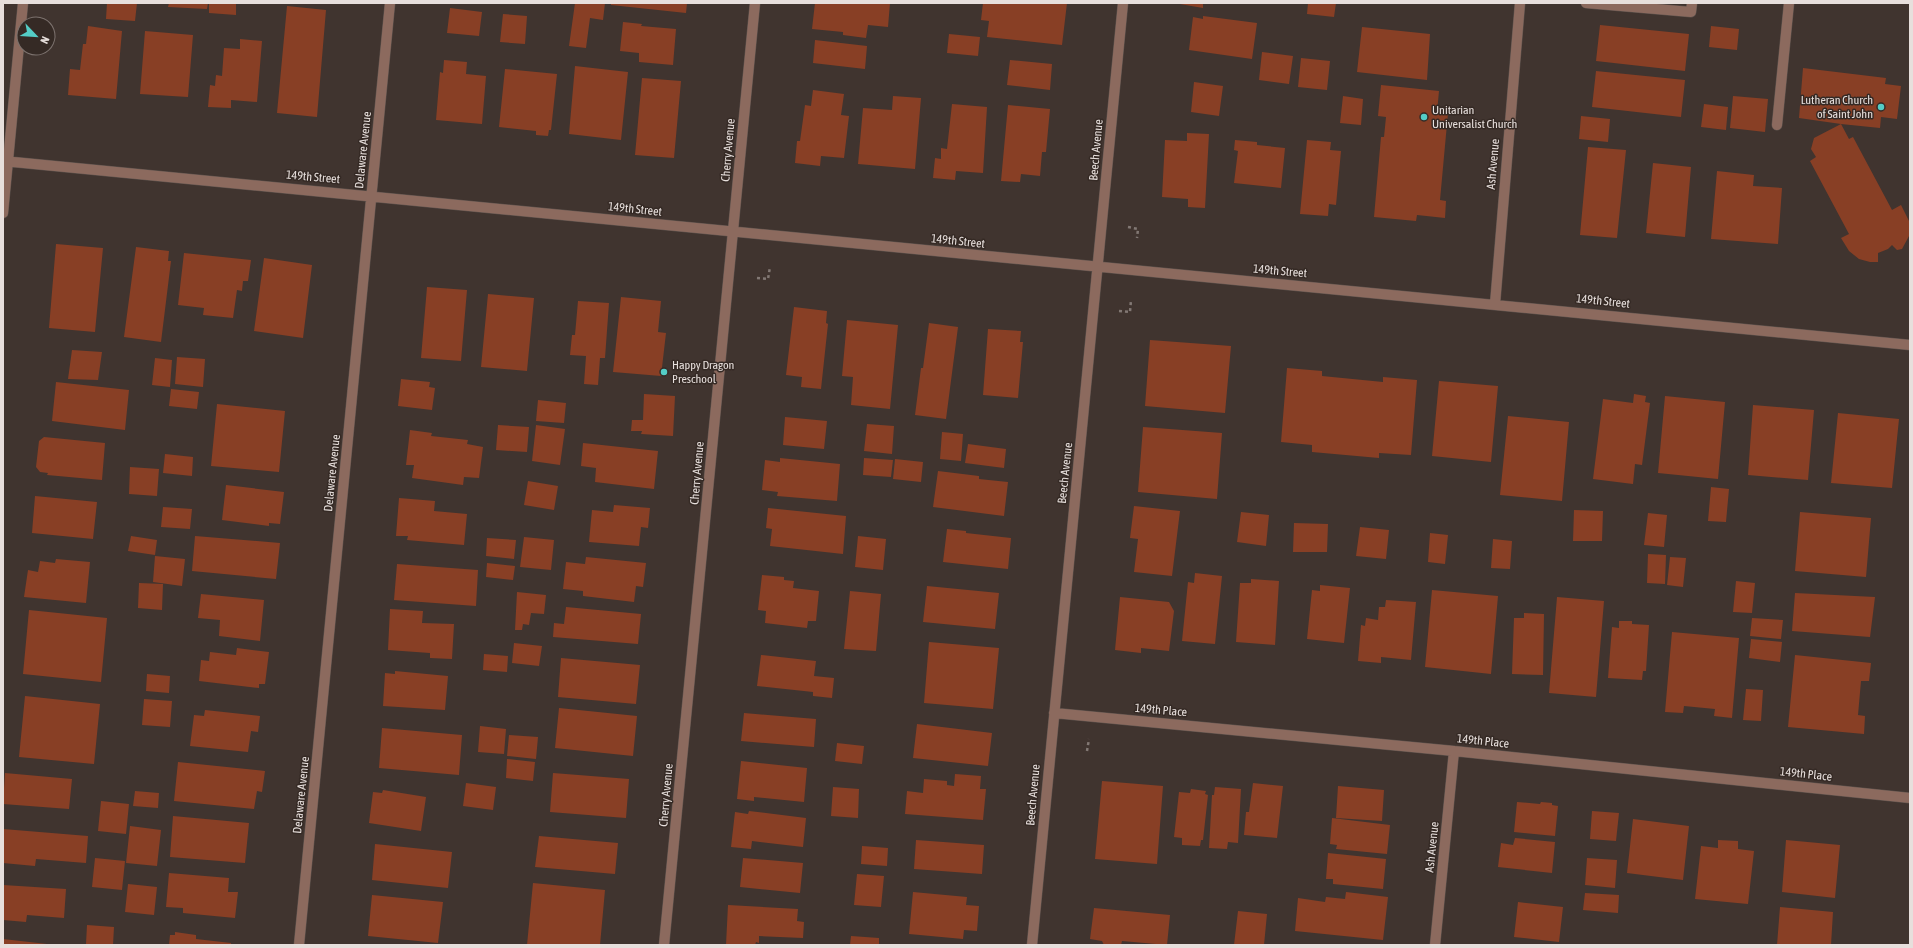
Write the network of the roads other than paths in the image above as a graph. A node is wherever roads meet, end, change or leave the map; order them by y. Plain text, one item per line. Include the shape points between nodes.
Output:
1 (23, 3) edge
2 (390, 3) edge
3 (755, 3) edge
4 (1123, 3) edge
5 (1520, 3) edge
6 (1586, 3) edge
7 (1692, 3) edge
8 (1789, 3) edge
9 (1777, 125) dead end
10 (5, 162) edge
11 (372, 196) junction
12 (3, 213) edge
13 (733, 232) junction
14 (1098, 267) junction
15 (1495, 304) junction
16 (1910, 345) edge
17 (1054, 713) junction
18 (1454, 751) junction
19 (1910, 798) edge
20 (299, 945) edge
21 (664, 945) edge
22 (1032, 945) edge
23 (1435, 945) edge

1 - 10 street
2 - 11 street, Delaware Avenue
3 - 13 street, Cherry Avenue
4 - 14 street, Beech Avenue
5 - 15 street, Ash Avenue
6 - 7 street via 1691,12
8 - 9 street
10 - 11 street, 149th Street
10 - 12 street
11 - 13 street, 149th Street
11 - 20 street, Delaware Avenue
13 - 14 street, 149th Street
13 - 21 street, Cherry Avenue
14 - 15 street, 149th Street
14 - 17 street, Beech Avenue
15 - 16 street, 149th Street
17 - 18 street, 149th Place
17 - 22 street, Beech Avenue
18 - 19 street, 149th Place
18 - 23 street, Ash Avenue

